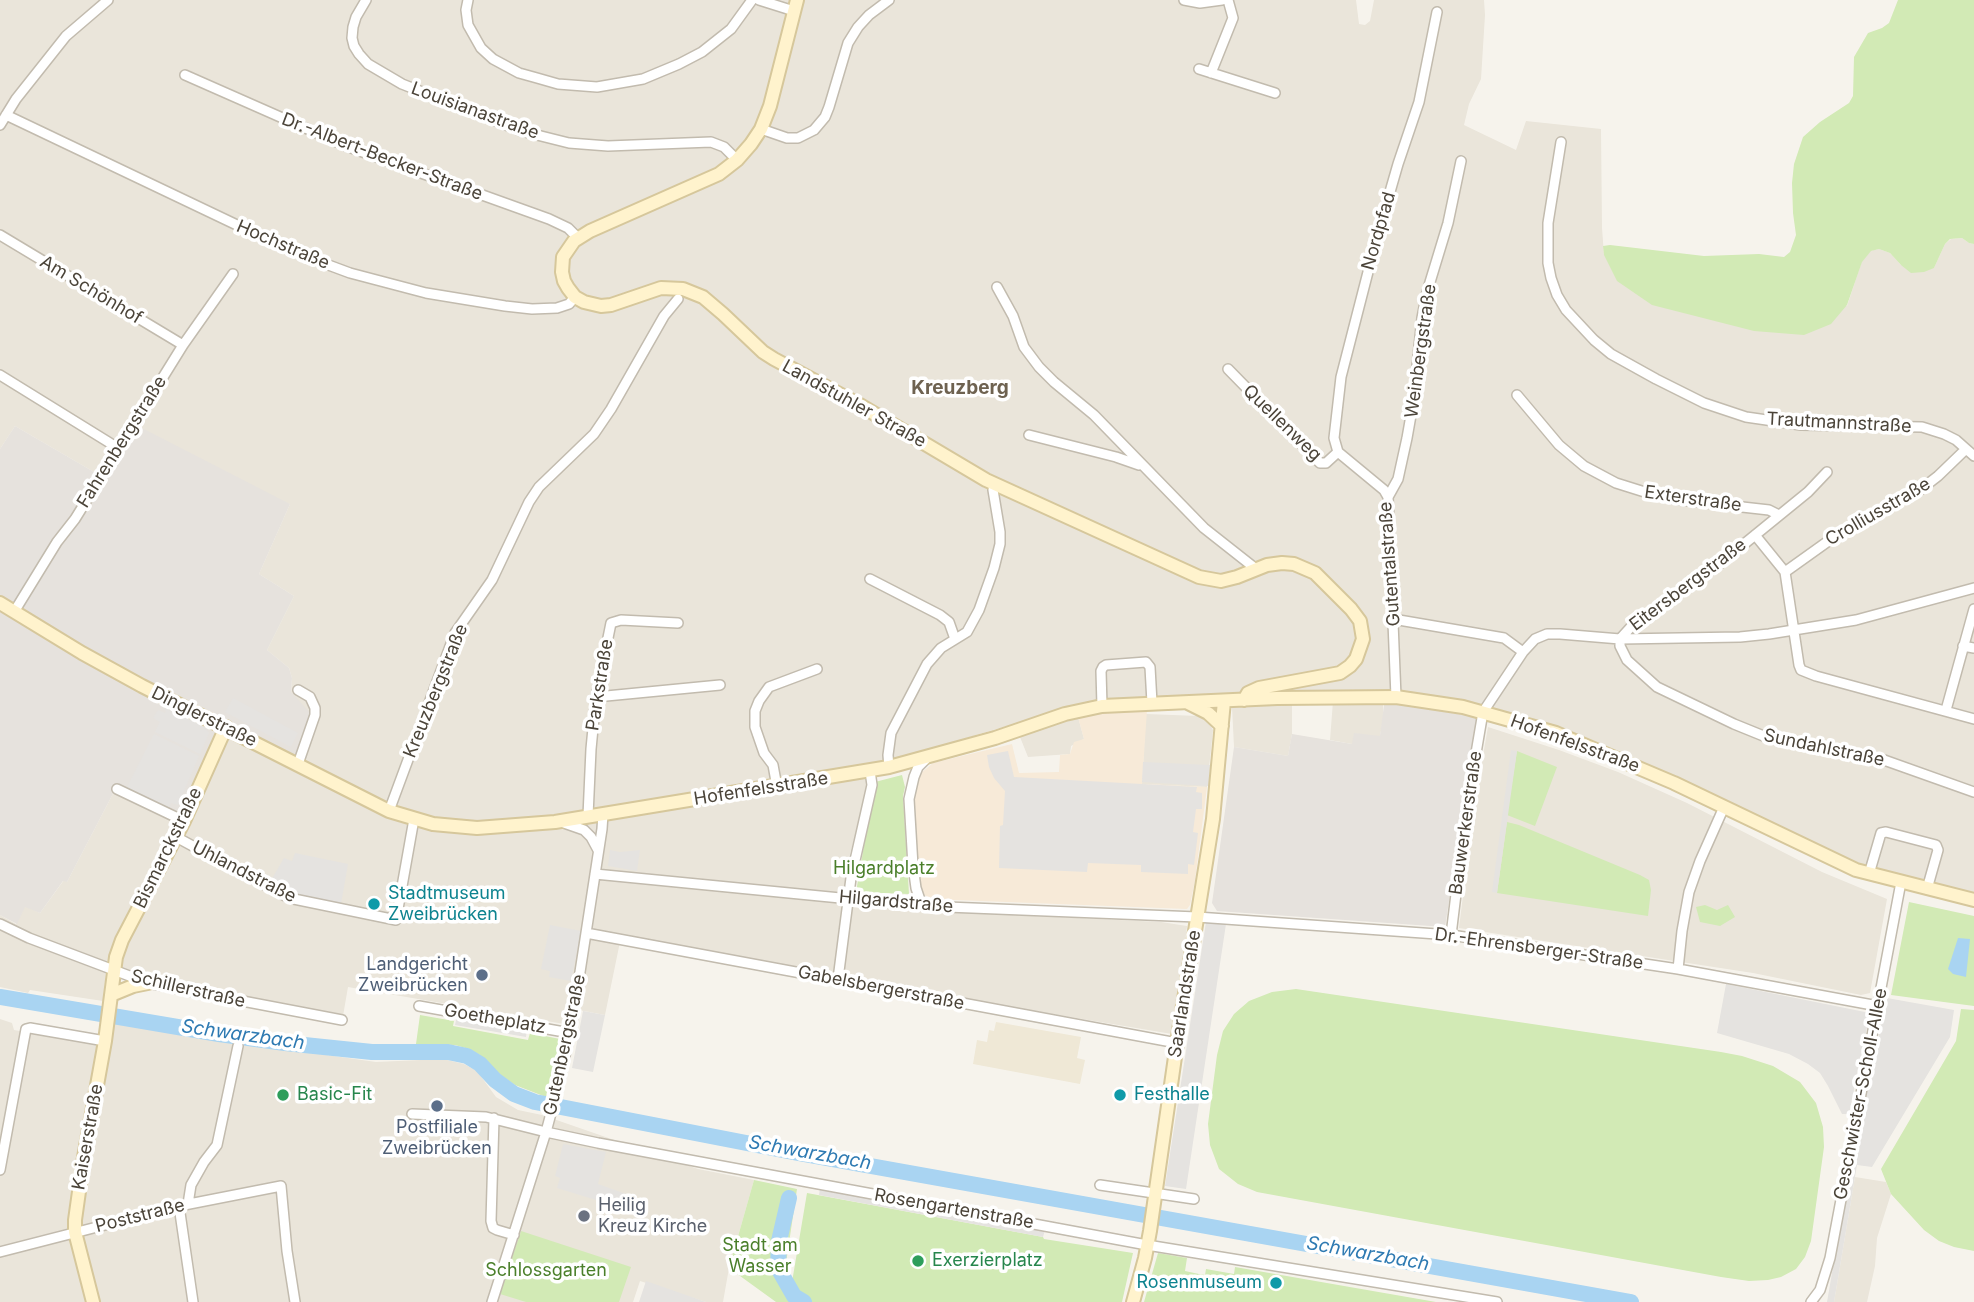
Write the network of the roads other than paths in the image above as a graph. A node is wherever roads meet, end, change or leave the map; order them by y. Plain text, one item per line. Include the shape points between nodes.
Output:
1 (108, 0) edge
2 (366, 0) edge
3 (468, 0) edge
4 (752, 0) edge
5 (759, 0) edge
6 (889, 0) edge
7 (1184, 0) edge
8 (1222, 0) edge
9 (1228, 0) edge
10 (796, 5) edge
11 (1437, 12) dead end
12 (1199, 69) dead end
13 (1211, 73) junction
14 (184, 75) dead end
15 (1275, 93) dead end
16 (6, 115) junction
17 (0, 125) edge
18 (761, 129) junction
19 (1561, 142) dead end
20 (737, 160) junction
21 (1461, 161) dead end
22 (0, 235) edge
23 (578, 238) junction
24 (233, 274) dead end
25 (997, 287) dead end
26 (575, 297) junction
27 (678, 299) dead end
28 (183, 345) junction
29 (1228, 369) dead end
30 (0, 374) edge
31 (1517, 395) dead end
32 (1029, 435) dead end
33 (118, 449) junction
34 (1966, 449) junction
35 (1338, 452) junction
36 (1974, 456) edge
37 (1144, 466) junction
38 (1827, 472) dead end
39 (994, 484) junction
40 (1388, 497) junction
41 (1779, 515) junction
42 (1755, 535) junction
43 (1256, 569) junction
44 (1785, 572) junction
45 (870, 579) dead end
46 (1974, 588) edge
47 (0, 603) edge
48 (1974, 609) edge
49 (15, 612) junction
50 (1393, 619) junction
51 (678, 623) dead end
52 (1794, 631) junction
53 (955, 639) junction
54 (1620, 639) junction
55 (1963, 646) junction
56 (1974, 649) edge
57 (1523, 652) junction
58 (817, 669) dead end
59 (720, 685) dead end
60 (298, 690) dead end
61 (596, 697) junction
62 (1396, 697) junction
63 (1244, 700) junction
64 (1224, 701) junction
65 (1188, 702) junction
66 (1152, 703) junction
67 (1102, 706) junction
68 (1946, 710) junction
69 (1483, 712) junction
70 (1974, 719) edge
71 (1222, 726) junction
72 (226, 727) junction
73 (927, 758) junction
74 (298, 764) junction
75 (889, 768) junction
76 (870, 771) junction
77 (777, 786) junction
78 (117, 789) dead end
79 (1974, 792) edge
80 (1724, 807) junction
81 (389, 811) junction
82 (603, 814) junction
83 (588, 816) junction
84 (414, 819) junction
85 (184, 821) junction
86 (555, 822) junction
87 (176, 837) junction
88 (598, 852) junction
89 (595, 874) junction
90 (1869, 874) junction
91 (1901, 883) junction
92 (1927, 889) junction
93 (848, 898) junction
94 (1974, 900) edge
95 (922, 905) junction
96 (1197, 917) junction
97 (0, 924) edge
98 (586, 933) junction
99 (1451, 935) junction
100 (1678, 969) junction
101 (115, 971) junction
102 (838, 979) junction
103 (148, 983) junction
104 (111, 996) junction
105 (419, 1006) dead end
106 (1878, 1006) junction
107 (342, 1020) dead end
108 (570, 1032) junction
109 (104, 1041) junction
110 (1177, 1043) junction
111 (238, 1046) dead end
112 (412, 1114) dead end
113 (494, 1118) junction
114 (546, 1132) junction
115 (0, 1170) edge
116 (1100, 1185) dead end
117 (1155, 1196) junction
118 (1194, 1199) dead end
119 (184, 1205) junction
120 (75, 1232) junction
121 (513, 1235) junction
122 (1147, 1245) junction
123 (0, 1252) edge
124 (93, 1302) edge
125 (193, 1302) edge
126 (295, 1302) edge
127 (492, 1302) edge
128 (1133, 1302) edge
129 (1497, 1302) edge
130 (1811, 1302) edge

1 - 16 street via 66,36
2 - 20 street, Louisianastraße via 353,27 354,46 368,64 402,84 521,131 561,141 608,146 711,142
3 - 4 street via 468,25 493,59 519,73 559,84 597,87 643,79 702,52 731,29
5 - 10 street
6 - 18 street via 853,35 825,117 814,130 798,138
7 - 8 street
9 - 13 street via 1233,18
10 - 18 main road
11 - 35 street, Nordpfad via 1419,102 1377,237 1341,377 1334,438
12 - 13 street
13 - 15 street
14 - 23 street, Dr.-Albert-Becker-Straße via 357,150 560,224
16 - 17 street
16 - 26 street, Hochstraße via 260,236 350,273 426,293 532,309 557,308
18 - 20 main road
19 - 34 street, Trautmannstraße via 1548,223 1551,278 1566,310 1611,354 1704,402 1746,417 1801,425 1922,427 1944,434
20 - 23 main road via 706,181
21 - 40 street, Weinbergstraße via 1427,292 1407,438 1398,479
22 - 28 street, Am Schönhof
23 - 26 main road via 567,250 562,266 564,281
24 - 28 street, Fahrenbergstraße
25 - 37 street via 1024,347 1040,367
26 - 39 main road, Landstuhler Straße via 601,306 662,288 691,292 714,305 774,359
27 - 81 street, Kreuzbergstraße via 594,434 539,486 529,502 492,580 456,633
28 - 33 street, Fahrenbergstraße
29 - 35 street, Quellenweg via 1320,463
30 - 33 street
31 - 41 street, Exterstraße via 1559,445 1584,466 1616,483 1661,496
32 - 37 street
33 - 49 street, Fahrenbergstraße
34 - 36 street, Trautmannstraße
34 - 44 street, Crolliusstraße via 1920,490 1841,532
35 - 40 street, Gutentalstraße
37 - 43 street via 1204,528
38 - 41 street, Eitersbergstraße
39 - 43 main road, Landstuhler Straße via 1199,577 1221,581
39 - 53 street via 998,555 975,620
40 - 50 street, Gutentalstraße
41 - 42 street, Eitersbergstraße
42 - 44 street
42 - 54 street, Eitersbergstraße
43 - 63 main road, Landstuhler Straße via 1288,563 1315,573 1357,617 1363,639 1356,659 1340,673 1259,688
44 - 52 street
45 - 53 street via 940,615 949,622
46 - 52 street via 1879,615
47 - 49 main road, Dinglerstraße
48 - 55 street
49 - 72 main road, Dinglerstraße via 111,670
50 - 57 street via 1499,636
50 - 62 street, Gutentalstraße
51 - 61 street, Parkstraße via 614,620
52 - 54 street via 1740,637
52 - 68 street via 1801,670
53 - 75 street via 933,655 896,721
54 - 57 street, Eitersbergstraße via 1547,635 1535,639
54 - 79 street, Sundahlstraße via 1628,660 1657,687 1734,724 1766,737 1884,760
55 - 56 street
55 - 68 street
57 - 69 street, Eitersbergstraße
58 - 77 street via 769,687 755,711 755,727 773,765
59 - 61 street
60 - 74 street via 310,697 315,708
61 - 83 street, Parkstraße
62 - 63 main road, Hofenfelsstraße
62 - 69 main road, Hofenfelsstraße
63 - 64 main road, Hofenfelsstraße
64 - 65 main road, Hofenfelsstraße
64 - 71 main road, Saarlandstraße
65 - 66 main road, Hofenfelsstraße
65 - 71 main road
66 - 67 main road, Hofenfelsstraße
66 - 67 street via 1146,662 1103,667
67 - 73 main road, Hofenfelsstraße
68 - 70 street
69 - 80 main road, Hofenfelsstraße via 1575,741
69 - 99 street, Bauwerkerstraße
71 - 96 main road, Saarlandstraße
72 - 74 main road, Dinglerstraße
72 - 85 main road, Bismarckstraße
73 - 75 main road, Hofenfelsstraße
73 - 95 street via 918,767 909,799 913,866
74 - 81 main road, Dinglerstraße
75 - 76 main road, Hofenfelsstraße
76 - 77 main road, Hofenfelsstraße
76 - 93 street via 872,785
77 - 82 main road, Hofenfelsstraße
78 - 85 street
80 - 90 main road, Hofenfelsstraße
80 - 100 street via 1689,892
81 - 84 main road, Dinglerstraße
82 - 83 main road, Hofenfelsstraße
82 - 88 street, Gutenbergstraße
83 - 86 main road, Hofenfelsstraße
84 - 86 main road, Hofenfelsstraße via 477,828
84 - 87 street, Uhlandstraße via 396,920 289,898
85 - 87 main road, Bismarckstraße
86 - 88 street via 584,830
87 - 101 main road, Bismarckstraße via 122,940
88 - 89 street, Gutenbergstraße
89 - 93 street, Hilgardstraße
89 - 98 street, Gutenbergstraße
90 - 91 main road, Hofenfelsstraße
90 - 92 street via 1881,833 1886,832 1936,845
91 - 92 main road, Hofenfelsstraße
91 - 106 street, Geschwister-Scholl-Allee
92 - 94 main road, Hofenfelsstraße
93 - 95 street, Hilgardstraße
93 - 102 street
95 - 96 street, Hilgardstraße
96 - 99 street, Dr.-Ehrensberger-Straße
96 - 110 main road, Saarlandstraße
97 - 101 street, Schillerstraße
98 - 102 street, Gabelsbergerstraße
98 - 108 street, Gutenbergstraße
99 - 100 street, Dr.-Ehrensberger-Straße
100 - 106 street, Dr.-Ehrensberger-Straße
101 - 103 street, Schillerstraße
101 - 104 main road, Kaiserstraße
102 - 110 street, Gabelsbergerstraße
103 - 104 main road
103 - 107 street, Schillerstraße
104 - 109 main road, Kaiserstraße
105 - 108 street, Goetheplatz
106 - 130 street, Geschwister-Scholl-Allee via 1830,1258 1820,1290
108 - 114 street, Gutenbergstraße
109 - 115 street via 26,1029
109 - 120 main road, Kaiserstraße
110 - 117 main road, Saarlandstraße
111 - 119 street via 217,1145 191,1185
112 - 113 street, Rosengartenstraße
113 - 114 street, Rosengartenstraße
113 - 121 street via 491,1222 497,1230
114 - 121 street, Gutenbergstraße
114 - 122 street, Rosengartenstraße
116 - 117 street
117 - 118 street
117 - 122 main road, Saarlandstraße
119 - 120 street, Poststraße
119 - 125 street
119 - 126 street, Poststraße via 281,1186
120 - 123 street, Poststraße
120 - 124 main road, Kaiserstraße
121 - 127 street, Gutenbergstraße
122 - 128 main road, Saarlandstraße
122 - 129 street, Rosengartenstraße

